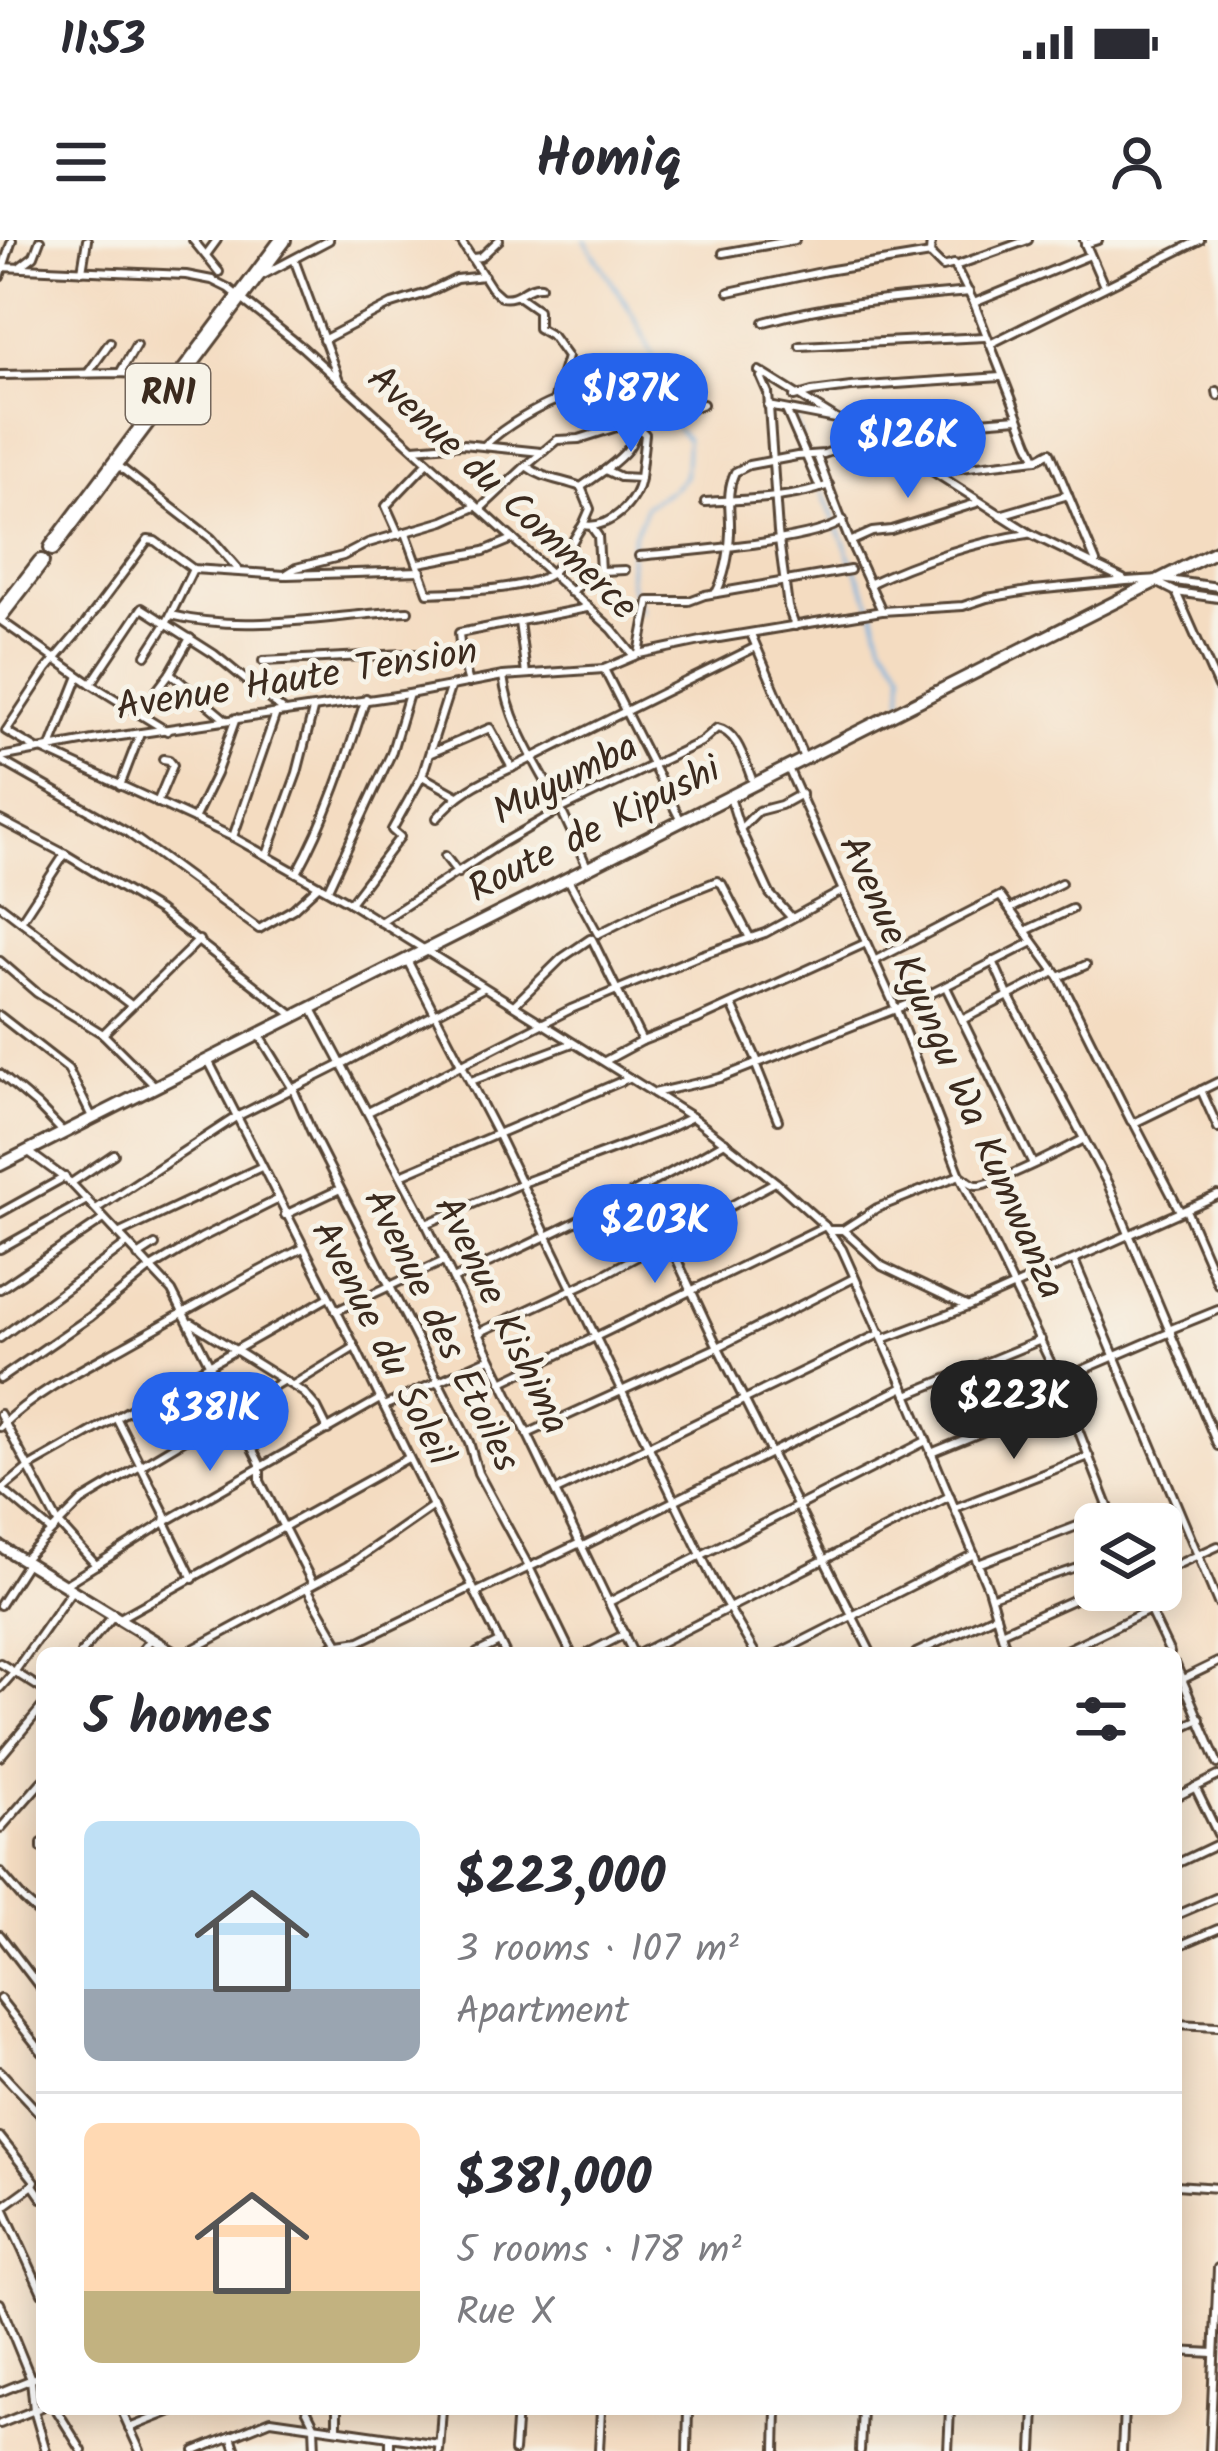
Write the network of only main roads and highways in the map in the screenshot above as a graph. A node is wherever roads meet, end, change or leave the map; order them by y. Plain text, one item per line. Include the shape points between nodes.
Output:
1 (283, 240) edge
2 (52, 548) dead end
3 (1218, 550) edge
4 (41, 562) dead end
5 (0, 617) edge
6 (4, 1163) edge

1 - 2 highway, RN1 via 255,279 234,292 181,377
3 - 6 main road, Route de Kipushi
4 - 5 highway

